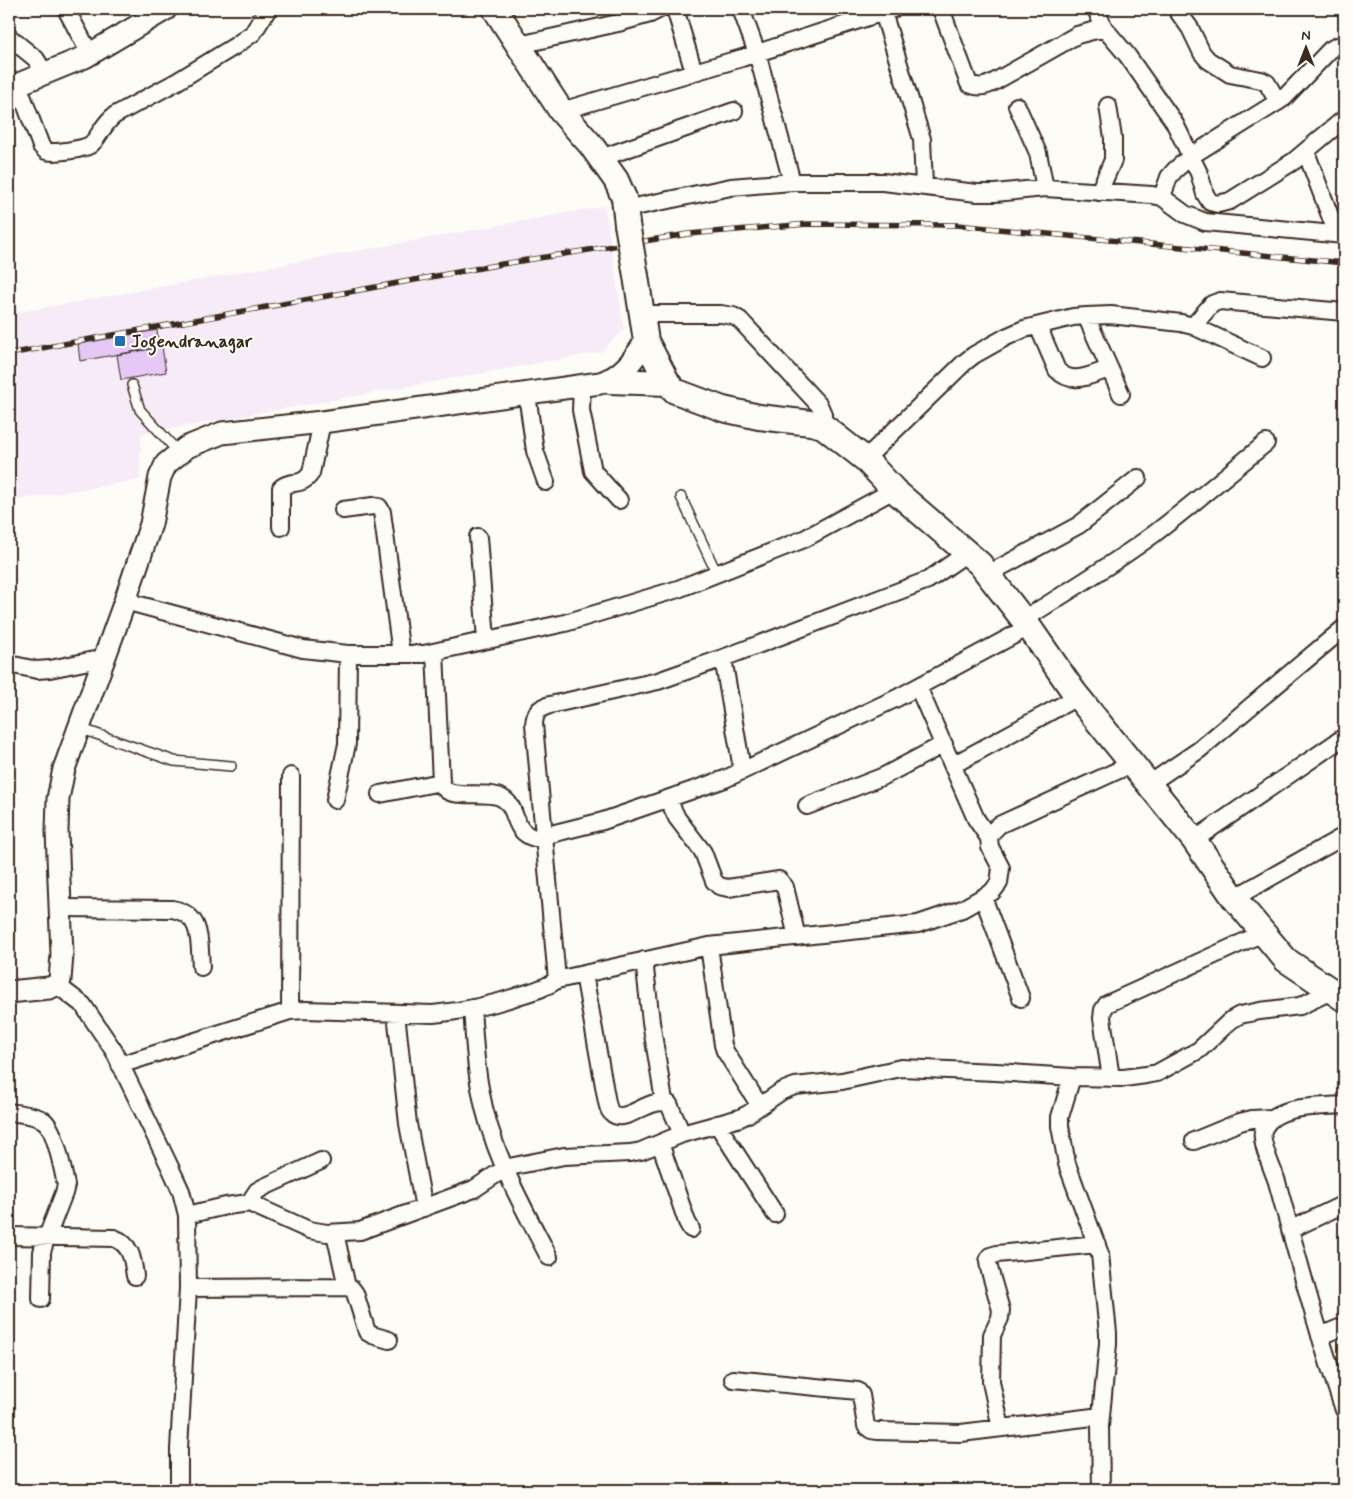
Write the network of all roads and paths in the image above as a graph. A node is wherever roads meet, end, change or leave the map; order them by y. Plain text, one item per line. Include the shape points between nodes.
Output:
1 (66, 9) edge
2 (166, 9) edge
3 (268, 9) edge
4 (495, 9) edge
5 (660, 9) edge
6 (675, 9) edge
7 (741, 9) edge
8 (941, 9) edge
9 (1096, 9) edge
10 (1176, 9) edge
11 (888, 10) edge
12 (1104, 28) junction
13 (9, 37) edge
14 (519, 45) junction
15 (1344, 46) edge
16 (757, 52) junction
17 (90, 54) junction
18 (694, 72) junction
19 (45, 74) junction
20 (14, 87) edge
21 (1278, 102) junction
22 (1018, 106) dead end
23 (1108, 106) dead end
24 (560, 111) junction
25 (734, 111) dead end
26 (1344, 119) edge
27 (1306, 152) junction
28 (1191, 156) junction
29 (601, 158) junction
30 (792, 182) junction
31 (924, 186) junction
32 (1045, 188) junction
33 (1099, 192) junction
34 (1162, 197) junction
35 (626, 217) junction
36 (1341, 234) edge
37 (1344, 312) edge
38 (642, 314) junction
39 (1086, 316) junction
40 (1038, 326) junction
41 (1193, 326) junction
42 (646, 341) junction
43 (1262, 358) dead end
44 (1109, 369) junction
45 (609, 381) junction
46 (668, 383) junction
47 (132, 385) dead end
48 (582, 386) junction
49 (527, 394) junction
50 (1121, 394) dead end
51 (322, 422) junction
52 (823, 426) junction
53 (1266, 443) dead end
54 (178, 452) junction
55 (866, 459) junction
56 (1138, 478) dead end
57 (546, 482) dead end
58 (894, 490) junction
59 (681, 497) dead end
60 (619, 500) dead end
61 (343, 510) dead end
62 (281, 528) dead end
63 (478, 538) dead end
64 (967, 553) junction
65 (717, 574) junction
66 (988, 574) junction
67 (125, 601) junction
68 (1026, 623) junction
69 (1344, 628) edge
70 (486, 640) junction
71 (435, 652) junction
72 (348, 654) junction
73 (401, 654) junction
74 (104, 658) junction
75 (723, 658) junction
76 (9, 664) edge
77 (918, 687) junction
78 (1077, 696) junction
79 (78, 728) junction
80 (1344, 737) edge
81 (944, 744) junction
82 (1132, 764) junction
83 (953, 765) junction
84 (231, 766) dead end
85 (742, 769) junction
86 (291, 776) dead end
87 (441, 782) junction
88 (1149, 784) junction
89 (380, 794) dead end
90 (668, 799) junction
91 (335, 800) dead end
92 (807, 806) dead end
93 (544, 836) junction
94 (1344, 836) edge
95 (989, 838) junction
96 (1194, 840) junction
97 (983, 897) junction
98 (1234, 898) junction
99 (61, 908) junction
100 (1263, 933) junction
101 (797, 937) junction
102 (710, 946) junction
103 (644, 960) junction
104 (201, 967) dead end
105 (584, 974) junction
106 (557, 980) junction
107 (57, 985) junction
108 (9, 992) edge
109 (1338, 995) edge
110 (1022, 998) dead end
111 (472, 1008) junction
112 (290, 1011) junction
113 (396, 1013) junction
114 (120, 1065) junction
115 (1072, 1077) junction
116 (1111, 1078) junction
117 (664, 1101) junction
118 (1344, 1105) edge
119 (760, 1106) junction
120 (9, 1112) edge
121 (1271, 1118) junction
122 (717, 1124) junction
123 (682, 1134) junction
124 (1194, 1141) dead end
125 (660, 1143) junction
126 (321, 1160) dead end
127 (504, 1170) junction
128 (249, 1203) junction
129 (1344, 1204) edge
130 (424, 1208) junction
131 (775, 1214) dead end
132 (187, 1215) junction
133 (691, 1229) dead end
134 (1290, 1230) junction
135 (335, 1233) junction
136 (9, 1236) edge
137 (46, 1236) junction
138 (1098, 1244) junction
139 (549, 1257) dead end
140 (135, 1276) dead end
141 (347, 1287) junction
142 (188, 1288) junction
143 (41, 1299) dead end
144 (1344, 1326) edge
145 (1320, 1336) junction
146 (389, 1340) dead end
147 (733, 1379) dead end
148 (1339, 1382) edge
149 (1344, 1410) edge
150 (1101, 1416) junction
151 (1001, 1428) junction
152 (179, 1490) edge
153 (1101, 1490) edge

1 - 17 street
2 - 17 street
3 - 20 street via 253,33 236,46 115,115 90,145 84,147 52,152 40,146
4 - 14 main road
5 - 14 street via 618,23
6 - 18 street
7 - 16 street
8 - 12 street via 969,84 976,87 994,82 1077,36
9 - 12 street
10 - 21 street via 1208,60 1230,74 1267,83
11 - 16 street
11 - 31 street via 922,139
12 - 28 street via 1168,112
13 - 19 street via 36,59
14 - 24 main road
15 - 21 street via 1330,50
16 - 18 street
16 - 30 street
17 - 19 street
18 - 24 street
19 - 20 street
21 - 28 street
22 - 32 street via 1038,153
23 - 33 street via 1113,160
24 - 29 main road
25 - 29 street
26 - 27 street
27 - 28 street via 1230,201 1218,204 1210,202 1205,194 1200,173
27 - 36 street
28 - 34 street via 1169,178
29 - 35 main road via 624,198
30 - 31 street via 883,182
30 - 35 street via 731,187
31 - 32 street via 977,193
32 - 33 street
33 - 34 street
34 - 36 street via 1185,214 1205,222
35 - 38 main road, bridge
37 - 41 street via 1220,301 1212,304
38 - 42 main road
38 - 52 street via 721,314 740,320 819,405
39 - 40 street
39 - 41 street via 1111,315
39 - 44 street
40 - 44 street via 1062,375 1076,379
40 - 55 street via 1006,336 974,355
41 - 43 street
42 - 45 street via 632,362
42 - 46 main road
44 - 50 street
45 - 46 main road
45 - 48 street
46 - 52 main road via 675,391 723,409
47 - 54 lane via 140,410
48 - 49 street
48 - 60 street via 581,410 593,471
49 - 51 street
49 - 57 street via 534,450
51 - 54 street via 222,433
51 - 62 street via 310,474 300,483 281,488
52 - 55 main road
53 - 68 street via 1152,535
54 - 67 street via 166,464 160,477 150,524
55 - 58 main road
56 - 66 street via 1079,525
58 - 64 main road
58 - 65 street via 804,539
59 - 65 lane
61 - 73 street via 373,506 382,512
63 - 70 street
64 - 66 main road
64 - 75 street via 928,580
65 - 70 street via 564,623
66 - 68 main road
67 - 72 street via 303,649
67 - 74 street
68 - 77 street
68 - 78 main road
69 - 88 street via 1199,750
70 - 71 street
71 - 73 street
71 - 87 street
72 - 73 street
72 - 91 street via 347,744
74 - 76 street via 37,670
74 - 79 street
75 - 85 street
75 - 93 street via 658,682 550,705 537,712 534,724
77 - 81 street
77 - 85 street
78 - 82 main road
78 - 83 street
79 - 84 lane via 174,761
79 - 99 street via 58,799
80 - 96 street
81 - 83 street
81 - 92 street via 884,776
82 - 88 main road
82 - 95 street via 999,825
83 - 95 street via 976,819
85 - 90 street via 724,779
86 - 112 street
87 - 89 street
87 - 93 street via 450,792 492,794 502,798 509,805 521,831 535,838
88 - 96 main road
90 - 93 street via 603,822
90 - 101 street via 677,818 703,852 719,886 728,888 779,880 785,887
93 - 106 street
94 - 98 street
95 - 97 street via 1001,875 992,892
96 - 98 main road
97 - 101 street via 962,909 918,924
97 - 110 street
98 - 100 main road
99 - 104 street via 182,910 196,927
99 - 107 street via 62,968
100 - 109 main road via 1286,960
100 - 116 street via 1107,1004 1102,1018
101 - 102 street
102 - 103 street
102 - 119 street via 725,1051
103 - 105 street
103 - 117 street
105 - 106 street
105 - 117 street via 610,1110 614,1115 628,1115
106 - 111 street via 495,1004
107 - 108 street via 41,990
107 - 114 street via 83,1005
109 - 116 street via 1300,1006 1240,1016 1231,1020 1199,1050 1157,1072
111 - 113 street via 433,1014
111 - 127 street via 479,1088
112 - 113 street
112 - 114 street
113 - 130 street via 408,1124
114 - 132 street via 181,1191
115 - 116 street
115 - 119 street via 901,1068 842,1081 795,1086
115 - 138 street via 1060,1126 1067,1164
117 - 123 street via 669,1104
118 - 121 street via 1291,1110
119 - 122 street via 740,1118
120 - 137 street via 31,1115 44,1121 51,1132 66,1185
121 - 124 street via 1240,1122
121 - 134 street via 1264,1126 1262,1140
122 - 123 street
122 - 131 street
123 - 125 street
125 - 127 street via 630,1153 564,1156
125 - 133 street
126 - 128 street via 264,1186 256,1191
127 - 130 street via 474,1188
127 - 139 street
128 - 132 street
128 - 135 street via 309,1230
129 - 134 street
130 - 135 street via 370,1229
132 - 142 street
134 - 145 street
135 - 141 street
136 - 137 street
137 - 140 street via 122,1240 132,1256
137 - 143 street via 42,1252
138 - 150 street via 1108,1344
138 - 151 street via 990,1256 989,1268 1001,1310 992,1335 991,1382
141 - 142 street
141 - 146 street via 355,1293 367,1332
142 - 152 street
144 - 145 street
145 - 148 street
147 - 151 street via 858,1391 866,1426 871,1430 961,1433
148 - 149 street
150 - 151 street
150 - 153 street

